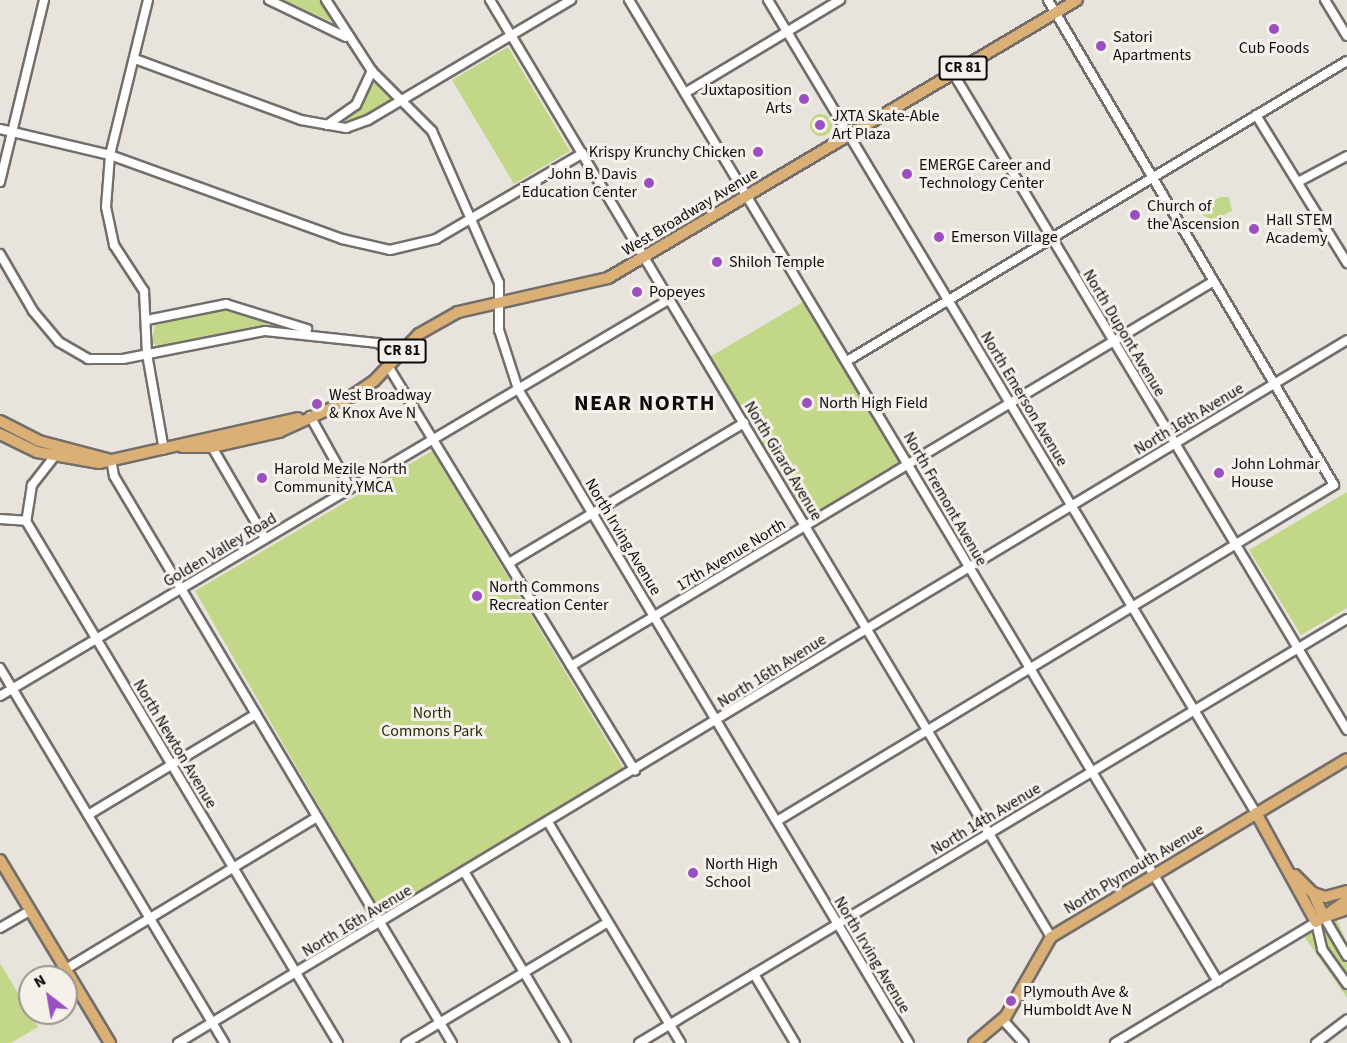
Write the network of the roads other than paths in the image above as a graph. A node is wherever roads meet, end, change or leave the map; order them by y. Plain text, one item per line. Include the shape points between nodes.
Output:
1 (44, 0) edge
2 (148, 0) edge
3 (269, 0) edge
4 (490, 0) edge
5 (571, 0) edge
6 (629, 0) edge
7 (768, 0) edge
8 (840, 0) edge
9 (1048, 0) edge
10 (1077, 0) edge
11 (1325, 0) edge
12 (330, 1) edge
13 (1055, 13) junction
14 (787, 32) junction
15 (512, 35) junction
16 (1347, 36) edge
17 (350, 39) junction
18 (135, 60) junction
19 (1347, 61) edge
20 (372, 71) junction
21 (953, 74) junction
22 (685, 93) junction
23 (405, 98) junction
24 (1256, 115) junction
25 (327, 125) junction
26 (0, 129) edge
27 (12, 132) junction
28 (849, 135) junction
29 (583, 153) junction
30 (110, 155) junction
31 (1347, 156) edge
32 (1154, 177) junction
33 (0, 182) edge
34 (1298, 182) junction
35 (748, 195) junction
36 (471, 220) junction
37 (1051, 238) junction
38 (0, 254) edge
39 (644, 258) junction
40 (1346, 259) edge
41 (1214, 281) junction
42 (670, 298) junction
43 (950, 299) junction
44 (498, 300) junction
45 (147, 320) junction
46 (323, 335) junction
47 (1347, 340) edge
48 (1113, 341) junction
49 (147, 354) junction
50 (397, 357) junction
51 (848, 361) junction
52 (388, 366) junction
53 (1275, 383) junction
54 (518, 389) junction
55 (1011, 403) junction
56 (310, 416) junction
57 (0, 421) edge
58 (744, 423) junction
59 (0, 434) edge
60 (434, 438) junction
61 (1174, 443) junction
62 (182, 447) junction
63 (212, 447) junction
64 (164, 450) junction
65 (54, 456) junction
66 (109, 459) junction
67 (907, 465) junction
68 (350, 488) junction
69 (1072, 505) junction
70 (592, 513) junction
71 (0, 519) edge
72 (26, 521) junction
73 (805, 526) junction
74 (265, 538) junction
75 (1236, 545) junction
76 (509, 563) junction
77 (968, 567) junction
78 (180, 588) junction
79 (1133, 607) junction
80 (655, 616) junction
81 (1347, 620) edge
82 (866, 628) junction
83 (96, 639) junction
84 (1298, 649) junction
85 (571, 666) junction
86 (0, 668) edge
87 (1031, 669) junction
88 (12, 688) junction
89 (0, 696) edge
90 (1195, 711) junction
91 (256, 714) junction
92 (717, 722) junction
93 (927, 730) junction
94 (1347, 730) edge
95 (1347, 759) edge
96 (172, 765) junction
97 (635, 771) junction
98 (1093, 772) junction
99 (1256, 813) junction
100 (88, 815) junction
101 (317, 817) junction
102 (777, 821) junction
103 (548, 822) junction
104 (989, 833) junction
105 (0, 860) edge
106 (233, 867) junction
107 (1290, 871) junction
108 (465, 873) junction
109 (1154, 875) junction
110 (1347, 891) edge
111 (1313, 893) junction
112 (1347, 900) edge
113 (1347, 909) edge
114 (30, 911) junction
115 (149, 918) junction
116 (1320, 920) junction
117 (608, 922) junction
118 (380, 923) junction
119 (839, 923) junction
120 (0, 928) edge
121 (1051, 937) junction
122 (1347, 956) edge
123 (64, 965) edge
124 (73, 965) edge
125 (296, 972) junction
126 (524, 972) junction
127 (754, 974) junction
128 (1218, 982) junction
129 (1347, 984) edge
130 (78, 989) edge
131 (1003, 1020) junction
132 (1347, 1020) edge
133 (212, 1023) junction
134 (440, 1023) junction
135 (670, 1025) junction
136 (110, 1043) edge
137 (178, 1043) edge
138 (224, 1043) edge
139 (338, 1043) edge
140 (406, 1043) edge
141 (452, 1043) edge
142 (566, 1043) edge
143 (639, 1043) edge
144 (681, 1043) edge
145 (795, 1043) edge
146 (909, 1043) edge
147 (974, 1043) edge
148 (1024, 1043) edge
149 (1115, 1043) edge
150 (1316, 1043) edge

1 - 27 street
2 - 18 street
3 - 17 street, North Irving Avenue
4 - 15 street, North Girard Avenue
5 - 15 street
6 - 22 street, North Fremont Avenue
7 - 14 street, North Emerson Avenue
8 - 14 street
9 - 13 street
10 - 13 main road, West Broadway Avenue / CR 81
11 - 16 street
12 - 17 street, North Irving Avenue
13 - 21 main road, West Broadway Avenue / CR 81
13 - 32 street
14 - 22 street
14 - 28 street, North Emerson Avenue
15 - 23 street
15 - 29 street, North Girard Avenue
17 - 20 street, North Irving Avenue
18 - 25 street
18 - 30 street
19 - 24 street
20 - 23 street, North Irving Avenue
20 - 25 street via 356,105
21 - 28 main road, West Broadway Avenue / CR 81
21 - 37 street, North Dupont Avenue
22 - 35 street, North Fremont Avenue
23 - 25 street via 359,124
23 - 36 street, North Irving Avenue via 432,131
24 - 32 street
24 - 34 street
26 - 27 street
27 - 30 street
27 - 33 street
28 - 35 main road, West Broadway Avenue / CR 81
28 - 43 street, North Emerson Avenue
29 - 36 street
29 - 39 street, North Girard Avenue
30 - 36 street via 376,248 416,247
30 - 45 street via 107,224 118,255 144,291
31 - 34 street
32 - 37 street
32 - 41 street
34 - 40 street
35 - 39 main road, West Broadway Avenue / CR 81
35 - 51 street, North Fremont Avenue
36 - 44 street, North Irving Avenue via 499,283
37 - 43 street
37 - 48 street, North Dupont Avenue
38 - 49 street via 19,293 75,354 99,361
39 - 42 street, North Girard Avenue
39 - 44 main road, West Broadway Avenue / CR 81 via 590,284
41 - 48 street, 17th Avenue North
41 - 53 street
42 - 54 street, Golden Valley Road
42 - 58 street, North Girard Avenue
43 - 51 street
43 - 55 street, North Emerson Avenue
44 - 50 main road, West Broadway Avenue / CR 81 via 445,318
44 - 54 street, North Irving Avenue via 502,347
45 - 46 street via 226,304
45 - 49 street
46 - 49 street via 265,331
46 - 50 street via 378,343
47 - 53 street, North 16th Avenue
48 - 55 street, 17th Avenue North
48 - 61 street, North Dupont Avenue
49 - 64 street
50 - 52 main road, West Broadway Avenue / CR 81
51 - 67 street, North Fremont Avenue
52 - 56 main road, West Broadway Avenue / CR 81 via 356,393
52 - 60 street
53 - 61 street, North 16th Avenue
53 - 75 street via 1334,485
54 - 60 street, Golden Valley Road
54 - 70 street, North Irving Avenue
55 - 67 street, 17th Avenue North
55 - 69 street, North Emerson Avenue
56 - 62 main road, West Broadway Avenue / CR 81
56 - 63 main road, West Broadway Avenue / CR 81 via 279,432
56 - 68 street
57 - 66 main road, West Broadway Avenue / CR 81 via 46,443
58 - 70 street
58 - 73 street, North Girard Avenue
59 - 65 main road, West Broadway Avenue / CR 81
60 - 68 street, Golden Valley Road
60 - 76 street
61 - 69 street, North 16th Avenue
61 - 75 street, North Dupont Avenue
62 - 63 main road, West Broadway Avenue / CR 81
62 - 64 main road, West Broadway Avenue / CR 81
63 - 74 street
64 - 66 main road, West Broadway Avenue / CR 81
65 - 66 main road, West Broadway Avenue / CR 81 via 99,463
65 - 72 street via 32,485
66 - 78 street via 114,476
67 - 73 street, 17th Avenue North
67 - 77 street, North Fremont Avenue
68 - 74 street, Golden Valley Road
69 - 77 street, North 16th Avenue
69 - 79 street, North Emerson Avenue
70 - 76 street
70 - 80 street, North Irving Avenue
71 - 72 street
72 - 83 street, North Newton Avenue
73 - 80 street, 17th Avenue North
73 - 82 street, North Girard Avenue
74 - 78 street, Golden Valley Road
75 - 79 street
75 - 84 street, North Dupont Avenue
76 - 85 street
77 - 82 street, North 16th Avenue
77 - 87 street, North Fremont Avenue
78 - 83 street, Golden Valley Road
78 - 91 street
79 - 87 street
79 - 90 street, North Emerson Avenue
80 - 85 street, 17th Avenue North
80 - 92 street, North Irving Avenue
81 - 84 street, North 14th Avenue
82 - 92 street, North 16th Avenue
82 - 93 street, North Girard Avenue
83 - 88 street, Golden Valley Road
83 - 96 street, North Newton Avenue
84 - 90 street, North 14th Avenue
84 - 94 street, North Dupont Avenue
85 - 97 street
86 - 88 street
87 - 93 street
87 - 98 street, North Fremont Avenue
88 - 89 street, Golden Valley Road
88 - 100 street
90 - 98 street, North 14th Avenue
90 - 99 street, North Emerson Avenue
91 - 96 street
91 - 101 street
92 - 97 street, North 16th Avenue
92 - 102 street, North Irving Avenue
93 - 102 street
93 - 104 street, North Girard Avenue
95 - 99 main road, North Plymouth Avenue
96 - 100 street
96 - 106 street, North Newton Avenue
97 - 103 street, North 16th Avenue
98 - 104 street, North 14th Avenue
98 - 109 street, North Fremont Avenue
99 - 107 main road
99 - 109 main road, North Plymouth Avenue
100 - 115 street
101 - 106 street
101 - 118 street
102 - 119 street, North Irving Avenue
103 - 108 street, North 16th Avenue
103 - 117 street
104 - 119 street, North 14th Avenue
104 - 121 street, North Girard Avenue
105 - 114 main road
106 - 115 street
106 - 125 street, North Newton Avenue
107 - 111 main road
107 - 116 main road
108 - 118 street, North 16th Avenue
108 - 126 street
109 - 121 main road, North Plymouth Avenue
109 - 128 street, North Fremont Avenue
110 - 111 main road via 1325,897
111 - 116 main road
112 - 116 main road
113 - 116 main road
114 - 120 street
114 - 123 main road
115 - 124 street
115 - 133 street
116 - 122 street
116 - 128 street
116 - 129 street via 1322,948
117 - 126 street
117 - 135 street
118 - 125 street, North 16th Avenue
118 - 134 street
119 - 127 street, North 14th Avenue
119 - 146 street, North Irving Avenue
121 - 131 main road, North Plymouth Avenue
125 - 133 street, North 16th Avenue
125 - 139 street, North Newton Avenue
126 - 134 street
126 - 142 street
127 - 135 street, North 14th Avenue
127 - 145 street
128 - 149 street
130 - 136 main road
131 - 147 main road, North Plymouth Avenue
131 - 148 street
132 - 150 street
133 - 137 street, North 16th Avenue
133 - 138 street
134 - 140 street
134 - 141 street
135 - 143 street, North 14th Avenue
135 - 144 street

